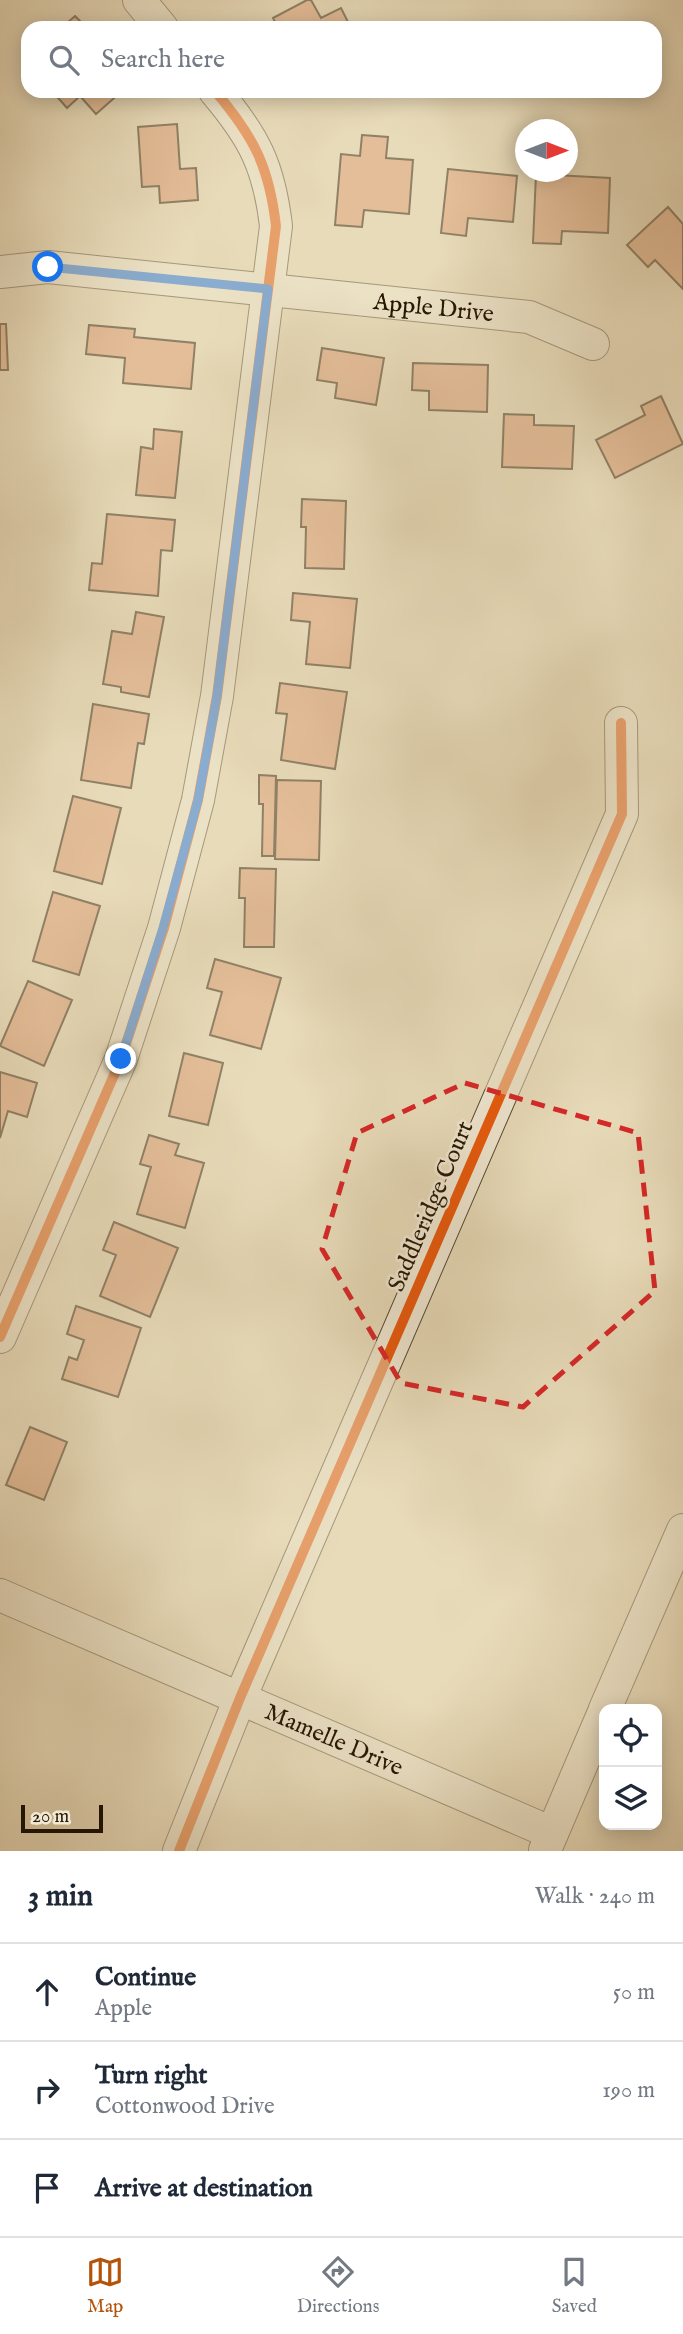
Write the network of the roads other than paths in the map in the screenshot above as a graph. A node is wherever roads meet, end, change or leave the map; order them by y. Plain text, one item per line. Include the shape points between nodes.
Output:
1 (139, 0) edge
2 (156, 21) edge
3 (221, 98) edge
4 (0, 272) edge
5 (268, 289) junction
6 (593, 344) dead end
7 (621, 723) dead end
8 (0, 1337) edge
9 (683, 1530) edge
10 (0, 1595) edge
11 (240, 1698) junction
12 (608, 1704) edge
13 (599, 1724) edge
14 (548, 1842) edge
15 (179, 1851) edge

1 - 2 street
3 - 5 street via 263,159 273,195 276,226
4 - 5 street, Apple Drive via 48,267
5 - 6 street, Apple Drive via 529,317
5 - 8 street via 217,696 198,800 121,1059
7 - 11 street, Saddleridge Court via 622,814
9 - 12 street
10 - 11 street, Mamelle Drive
11 - 14 street, Mamelle Drive
11 - 15 street, Saddleridge Court
13 - 14 street

